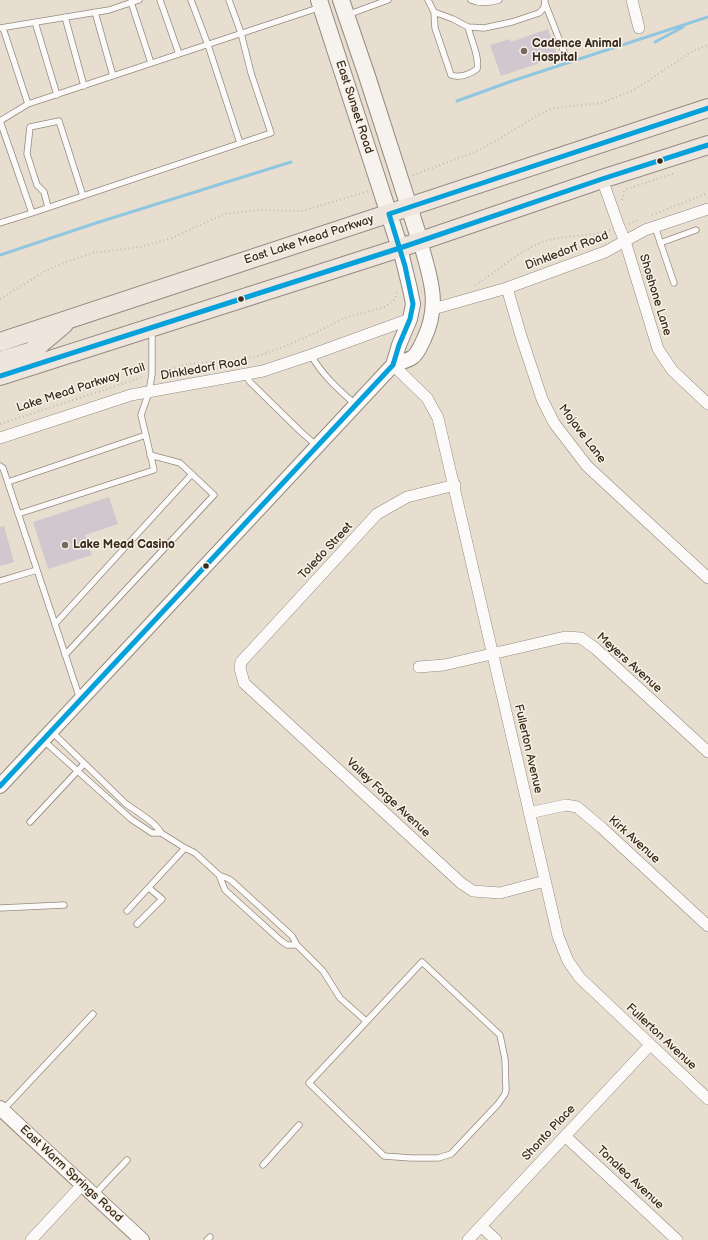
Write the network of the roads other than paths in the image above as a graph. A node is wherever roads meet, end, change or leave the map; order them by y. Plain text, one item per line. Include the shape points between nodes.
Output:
1 (139, 0) edge
2 (160, 0) edge
3 (191, 0) edge
4 (229, 0) edge
5 (388, 0) edge
6 (428, 0) edge
7 (471, 0) edge
8 (499, 0) edge
9 (632, 0) edge
10 (545, 1) edge
11 (131, 2) junction
12 (320, 3) edge
13 (344, 7) edge
14 (95, 12) junction
15 (434, 12) junction
16 (65, 17) junction
17 (35, 22) junction
18 (468, 27) junction
19 (1, 28) edge
20 (639, 28) dead end
21 (241, 33) junction
22 (208, 45) junction
23 (564, 52) dead end
24 (179, 54) junction
25 (151, 63) junction
26 (114, 76) junction
27 (84, 86) junction
28 (57, 94) junction
29 (28, 104) junction
30 (708, 108) edge
31 (0, 121) edge
32 (240, 143) junction
33 (708, 145) edge
34 (602, 179) junction
35 (83, 196) junction
36 (48, 207) junction
37 (409, 207) junction
38 (708, 209) edge
39 (32, 213) junction
40 (389, 214) junction
41 (0, 223) edge
42 (655, 227) junction
43 (696, 230) dead end
44 (420, 241) junction
45 (625, 241) junction
46 (660, 243) junction
47 (400, 248) junction
48 (674, 283) dead end
49 (507, 288) junction
50 (433, 309) junction
51 (73, 318) junction
52 (410, 319) junction
53 (152, 326) junction
54 (0, 342) edge
55 (312, 355) junction
56 (0, 360) edge
57 (393, 365) junction
58 (245, 374) junction
59 (0, 376) edge
60 (149, 392) junction
61 (708, 404) edge
62 (356, 405) junction
63 (146, 435) junction
64 (0, 438) edge
65 (318, 446) junction
66 (150, 455) junction
67 (0, 466) edge
68 (192, 474) junction
69 (8, 482) junction
70 (455, 485) junction
71 (18, 514) junction
72 (37, 570) junction
73 (708, 578) edge
74 (0, 581) edge
75 (55, 624) junction
76 (493, 654) junction
77 (65, 655) junction
78 (419, 666) dead end
79 (240, 668) joint
80 (80, 699) junction
81 (47, 736) junction
82 (708, 752) edge
83 (84, 764) junction
84 (78, 771) junction
85 (0, 786) edge
86 (114, 793) junction
87 (108, 799) junction
88 (529, 812) junction
89 (30, 822) dead end
90 (161, 833) junction
91 (185, 848) junction
92 (218, 875) junction
93 (545, 881) junction
94 (149, 888) junction
95 (64, 905) dead end
96 (0, 908) edge
97 (264, 910) junction
98 (127, 911) dead end
99 (257, 919) junction
100 (137, 924) dead end
101 (708, 926) edge
102 (297, 945) junction
103 (93, 1014) dead end
104 (366, 1021) junction
105 (650, 1045) junction
106 (708, 1098) edge
107 (1, 1109) edge
108 (299, 1125) dead end
109 (565, 1136) junction
110 (127, 1160) dead end
111 (263, 1165) dead end
112 (82, 1185) junction
113 (94, 1195) junction
114 (481, 1226) junction
115 (31, 1240) edge
116 (142, 1240) edge
117 (468, 1240) edge
118 (496, 1240) edge
119 (677, 1240) edge

1 - 11 lane
2 - 24 lane
3 - 22 lane
4 - 21 lane
5 - 13 lane
6 - 15 lane
7 - 8 lane via 477,3
9 - 20 street
10 - 18 lane via 544,8 539,13 484,28
10 - 23 lane
11 - 14 lane
11 - 25 lane
12 - 21 lane
12 - 40 main road, East Sunset Road
13 - 37 main road, East Sunset Road
14 - 16 lane
14 - 26 lane
15 - 18 lane
15 - 18 lane via 435,28 441,48 452,75 455,76 462,76 477,69 478,58
16 - 17 lane
16 - 27 lane
17 - 19 lane
17 - 28 lane
19 - 29 lane
21 - 22 lane
21 - 32 lane via 271,133
22 - 24 lane
22 - 32 lane
24 - 25 lane
25 - 26 lane
26 - 27 lane
27 - 28 lane
28 - 29 lane
29 - 31 lane
30 - 37 main road, East Lake Mead Parkway
31 - 39 lane
32 - 35 lane
33 - 34 main road
34 - 44 main road
34 - 45 street, Shoshone Lane
35 - 36 lane
35 - 36 lane via 59,121 30,127 27,154 37,186 44,192
36 - 39 lane
37 - 40 main road, East Lake Mead Parkway
37 - 44 main road, East Sunset Road
38 - 42 street, Dinkledorf Road
39 - 41 lane
40 - 47 main road, East Sunset Road
40 - 51 main road, East Lake Mead Parkway
42 - 45 street, Dinkledorf Road
42 - 46 lane
43 - 46 lane
44 - 47 main road
44 - 50 street via 433,290
45 - 49 street, Dinkledorf Road via 605,252
45 - 61 street, Shoshone Lane via 658,349 672,370
46 - 48 lane
47 - 52 street via 412,296
47 - 53 main road
49 - 50 street, Dinkledorf Road
49 - 73 street, Mojave Lane via 542,398 554,423 587,466
50 - 57 street via 429,328 414,356
51 - 54 main road, East Lake Mead Parkway
51 - 56 main road via 32,351
52 - 55 street, Dinkledorf Road
52 - 57 street via 398,345
53 - 59 main road
53 - 60 lane via 152,374
55 - 58 street, Dinkledorf Road
55 - 62 lane via 318,368
57 - 62 street
57 - 70 street, Fullerton Avenue via 428,398 438,418
58 - 60 street, Dinkledorf Road
58 - 65 lane via 250,382
60 - 63 lane via 141,415
60 - 64 street, Dinkledorf Road via 131,395
62 - 65 street
63 - 66 lane
63 - 69 lane
65 - 80 street
66 - 68 lane via 180,463
66 - 71 lane via 154,470
67 - 69 lane
68 - 75 lane
68 - 77 lane via 214,495
69 - 71 lane
70 - 76 street, Fullerton Avenue
70 - 79 street, Toledo Street via 407,497 377,514 241,662
71 - 72 lane
72 - 74 lane
72 - 75 lane
75 - 77 lane
76 - 78 street, Meyers Avenue via 444,665
76 - 82 street, Meyers Avenue via 565,637 582,638
76 - 88 street, Fullerton Avenue
77 - 80 lane
79 - 93 street, Valley Forge Avenue via 244,683 473,891 500,893
80 - 81 street
81 - 83 lane
81 - 84 lane
81 - 85 street
83 - 84 lane
83 - 86 lane
84 - 87 lane
84 - 89 lane
86 - 87 lane
86 - 90 lane via 157,826
87 - 90 lane via 152,833
88 - 93 street, Fullerton Avenue
88 - 101 street, Kirk Avenue via 566,804 577,807
90 - 91 lane
91 - 92 lane via 195,853
91 - 94 lane
92 - 97 lane via 229,879
92 - 99 lane via 225,890
93 - 105 street, Fullerton Avenue via 558,936 568,961 580,978
94 - 98 lane
94 - 100 lane via 162,899
95 - 96 lane
97 - 99 lane
97 - 102 lane via 292,936
99 - 102 lane via 284,943
102 - 104 lane via 323,971 340,998
103 - 107 lane
104 - 104 lane via 422,962 500,1034 505,1059 505,1094 451,1154 438,1158 384,1156 309,1083
105 - 106 street, Fullerton Avenue
105 - 109 street, Shonto Place
107 - 112 street, East Warm Springs Road
108 - 111 lane
109 - 114 street, Shonto Place
109 - 119 street, Tonalea Avenue
110 - 113 lane
112 - 113 street, East Warm Springs Road
112 - 115 street
113 - 116 street, East Warm Springs Road
114 - 117 street, Shonto Place
114 - 118 street

